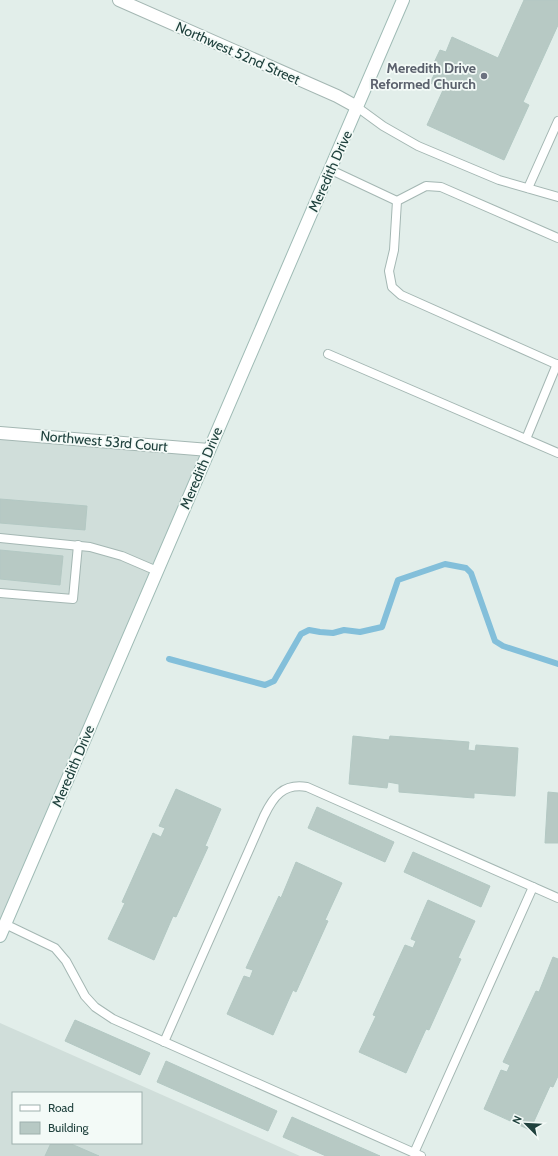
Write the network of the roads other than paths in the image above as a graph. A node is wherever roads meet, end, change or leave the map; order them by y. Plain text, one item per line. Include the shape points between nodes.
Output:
1 (119, 0) edge
2 (403, 0) edge
3 (357, 108) junction
4 (558, 121) edge
5 (331, 170) junction
6 (528, 188) junction
7 (558, 197) edge
8 (397, 201) junction
9 (558, 238) edge
10 (328, 354) dead end
11 (557, 364) edge
12 (0, 433) edge
13 (526, 439) junction
14 (209, 450) junction
15 (558, 453) edge
16 (0, 538) edge
17 (78, 545) junction
18 (157, 571) junction
19 (0, 593) edge
20 (533, 887) junction
21 (558, 898) edge
22 (5, 924) junction
23 (0, 936) edge
24 (164, 1042) junction
25 (417, 1155) edge

1 - 3 main road, Northwest 52nd Street via 337,96
2 - 3 main road, Meredith Drive
3 - 5 main road, Meredith Drive
3 - 6 lane via 418,146 499,180
4 - 6 lane
5 - 8 lane
5 - 14 main road, Meredith Drive
6 - 7 lane
8 - 9 lane via 426,186 441,187
8 - 11 lane via 390,271 392,287 401,295
10 - 13 lane
11 - 13 lane
12 - 14 main road, Northwest 53rd Court
13 - 15 lane
14 - 18 main road, Meredith Drive
16 - 17 lane
17 - 18 lane via 108,551
17 - 19 lane via 73,599
18 - 22 main road, Meredith Drive
20 - 21 lane
20 - 24 lane via 307,787 288,789 277,794 264,816
20 - 25 lane
22 - 23 main road, Meredith Drive
22 - 24 lane via 55,948 66,961 85,996 95,1007 113,1019
24 - 25 lane

